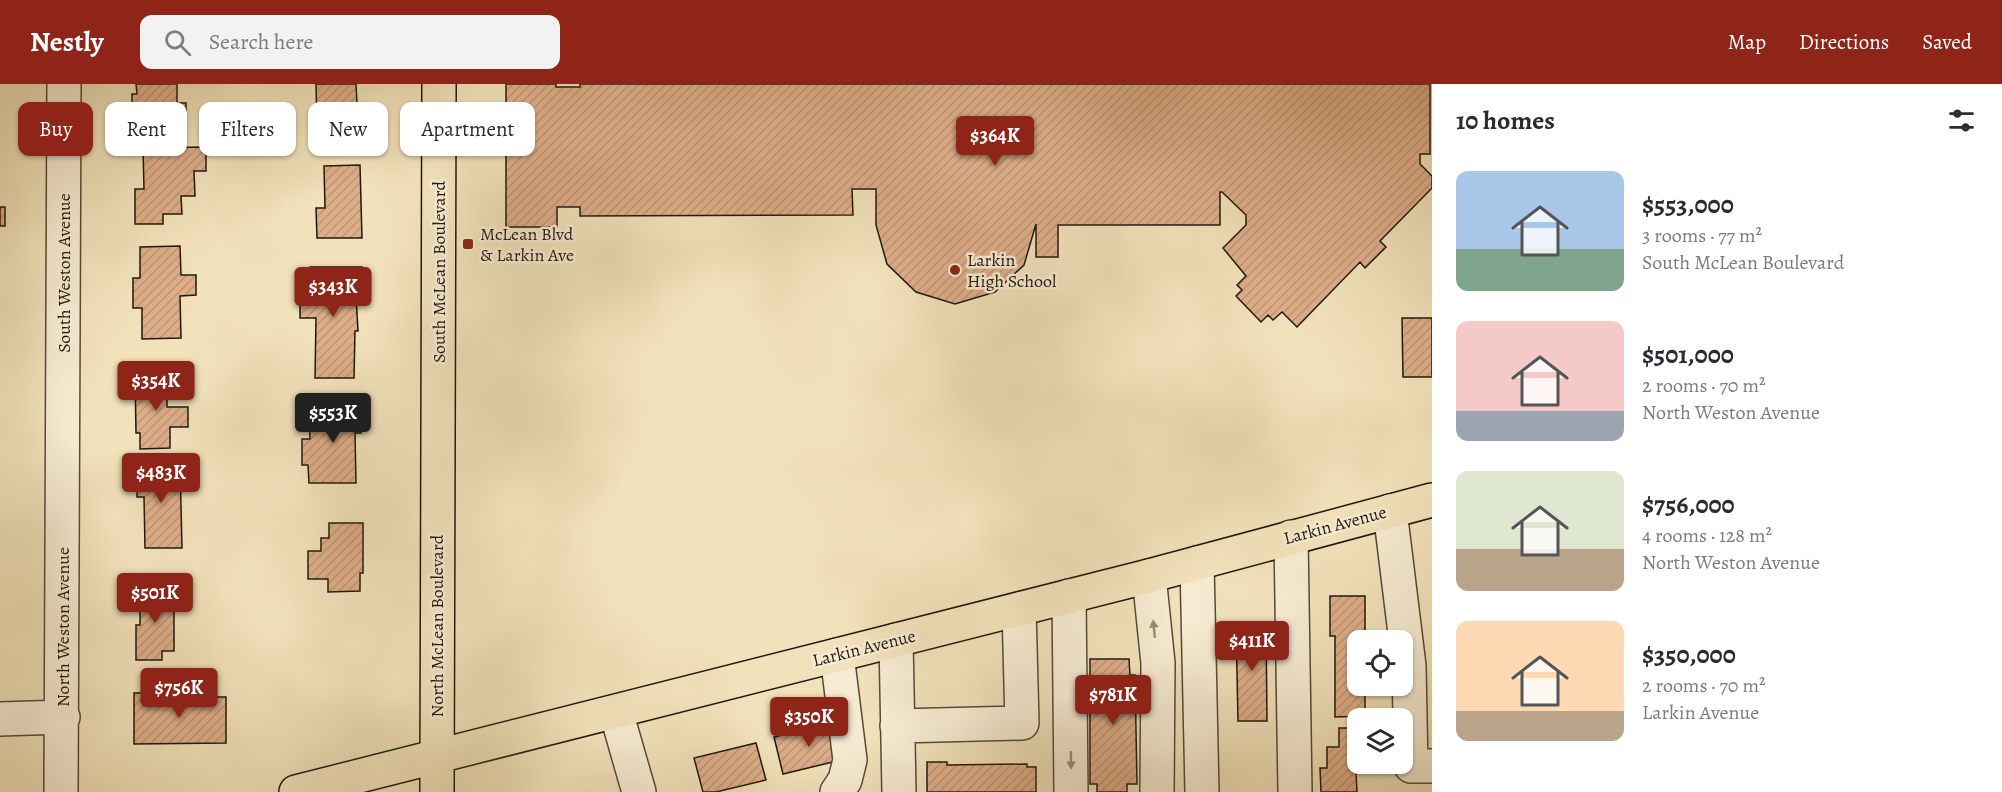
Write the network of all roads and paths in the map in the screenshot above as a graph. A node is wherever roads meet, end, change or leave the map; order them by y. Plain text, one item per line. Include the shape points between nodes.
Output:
1 (64, 84) edge
2 (439, 84) edge
3 (438, 460) joint
4 (63, 463) joint
5 (1432, 500) edge
6 (1390, 511) junction
7 (1291, 537) junction
8 (1197, 564) junction
9 (1149, 576) junction
10 (1069, 596) junction
11 (1019, 609) junction
12 (1293, 633) junction
13 (896, 640) junction
14 (837, 655) junction
15 (1158, 663) junction
16 (616, 712) junction
17 (63, 717) junction
18 (0, 720) edge
19 (897, 726) junction
20 (437, 757) junction
21 (1432, 766) edge
22 (61, 792) edge
23 (296, 792) edge
24 (437, 792) edge
25 (639, 792) edge
26 (837, 792) edge
27 (899, 792) edge
28 (1071, 792) edge
29 (1148, 792) edge
30 (1157, 792) edge
31 (1202, 792) edge
32 (1274, 792) edge
33 (1295, 792) edge

1 - 4 street, South Weston Avenue
2 - 3 main road, South McLean Boulevard
3 - 20 main road, North McLean Boulevard
4 - 17 street, North Weston Avenue
5 - 6 main road, Larkin Avenue
6 - 7 main road, Larkin Avenue
6 - 21 street via 1409,666 1411,766
7 - 8 main road, Larkin Avenue
7 - 12 street
8 - 9 main road, Larkin Avenue
8 - 31 street
9 - 10 main road, Larkin Avenue
15 -> 9 street
10 - 11 main road, Larkin Avenue
10 -> 28 street
11 - 13 main road, Larkin Avenue
11 - 19 street via 1022,723
12 - 32 street via 1274,651
12 - 33 street
13 - 14 main road, Larkin Avenue
13 - 19 street
14 - 16 main road, Larkin Avenue
14 - 26 street via 850,760
15 - 29 street via 1146,685
15 - 30 street
16 - 20 main road, Larkin Avenue
16 - 25 street
17 - 18 street
17 - 22 street, North Weston Avenue
19 - 27 street
20 - 23 main road, Larkin Avenue
20 - 24 main road, North McLean Boulevard

